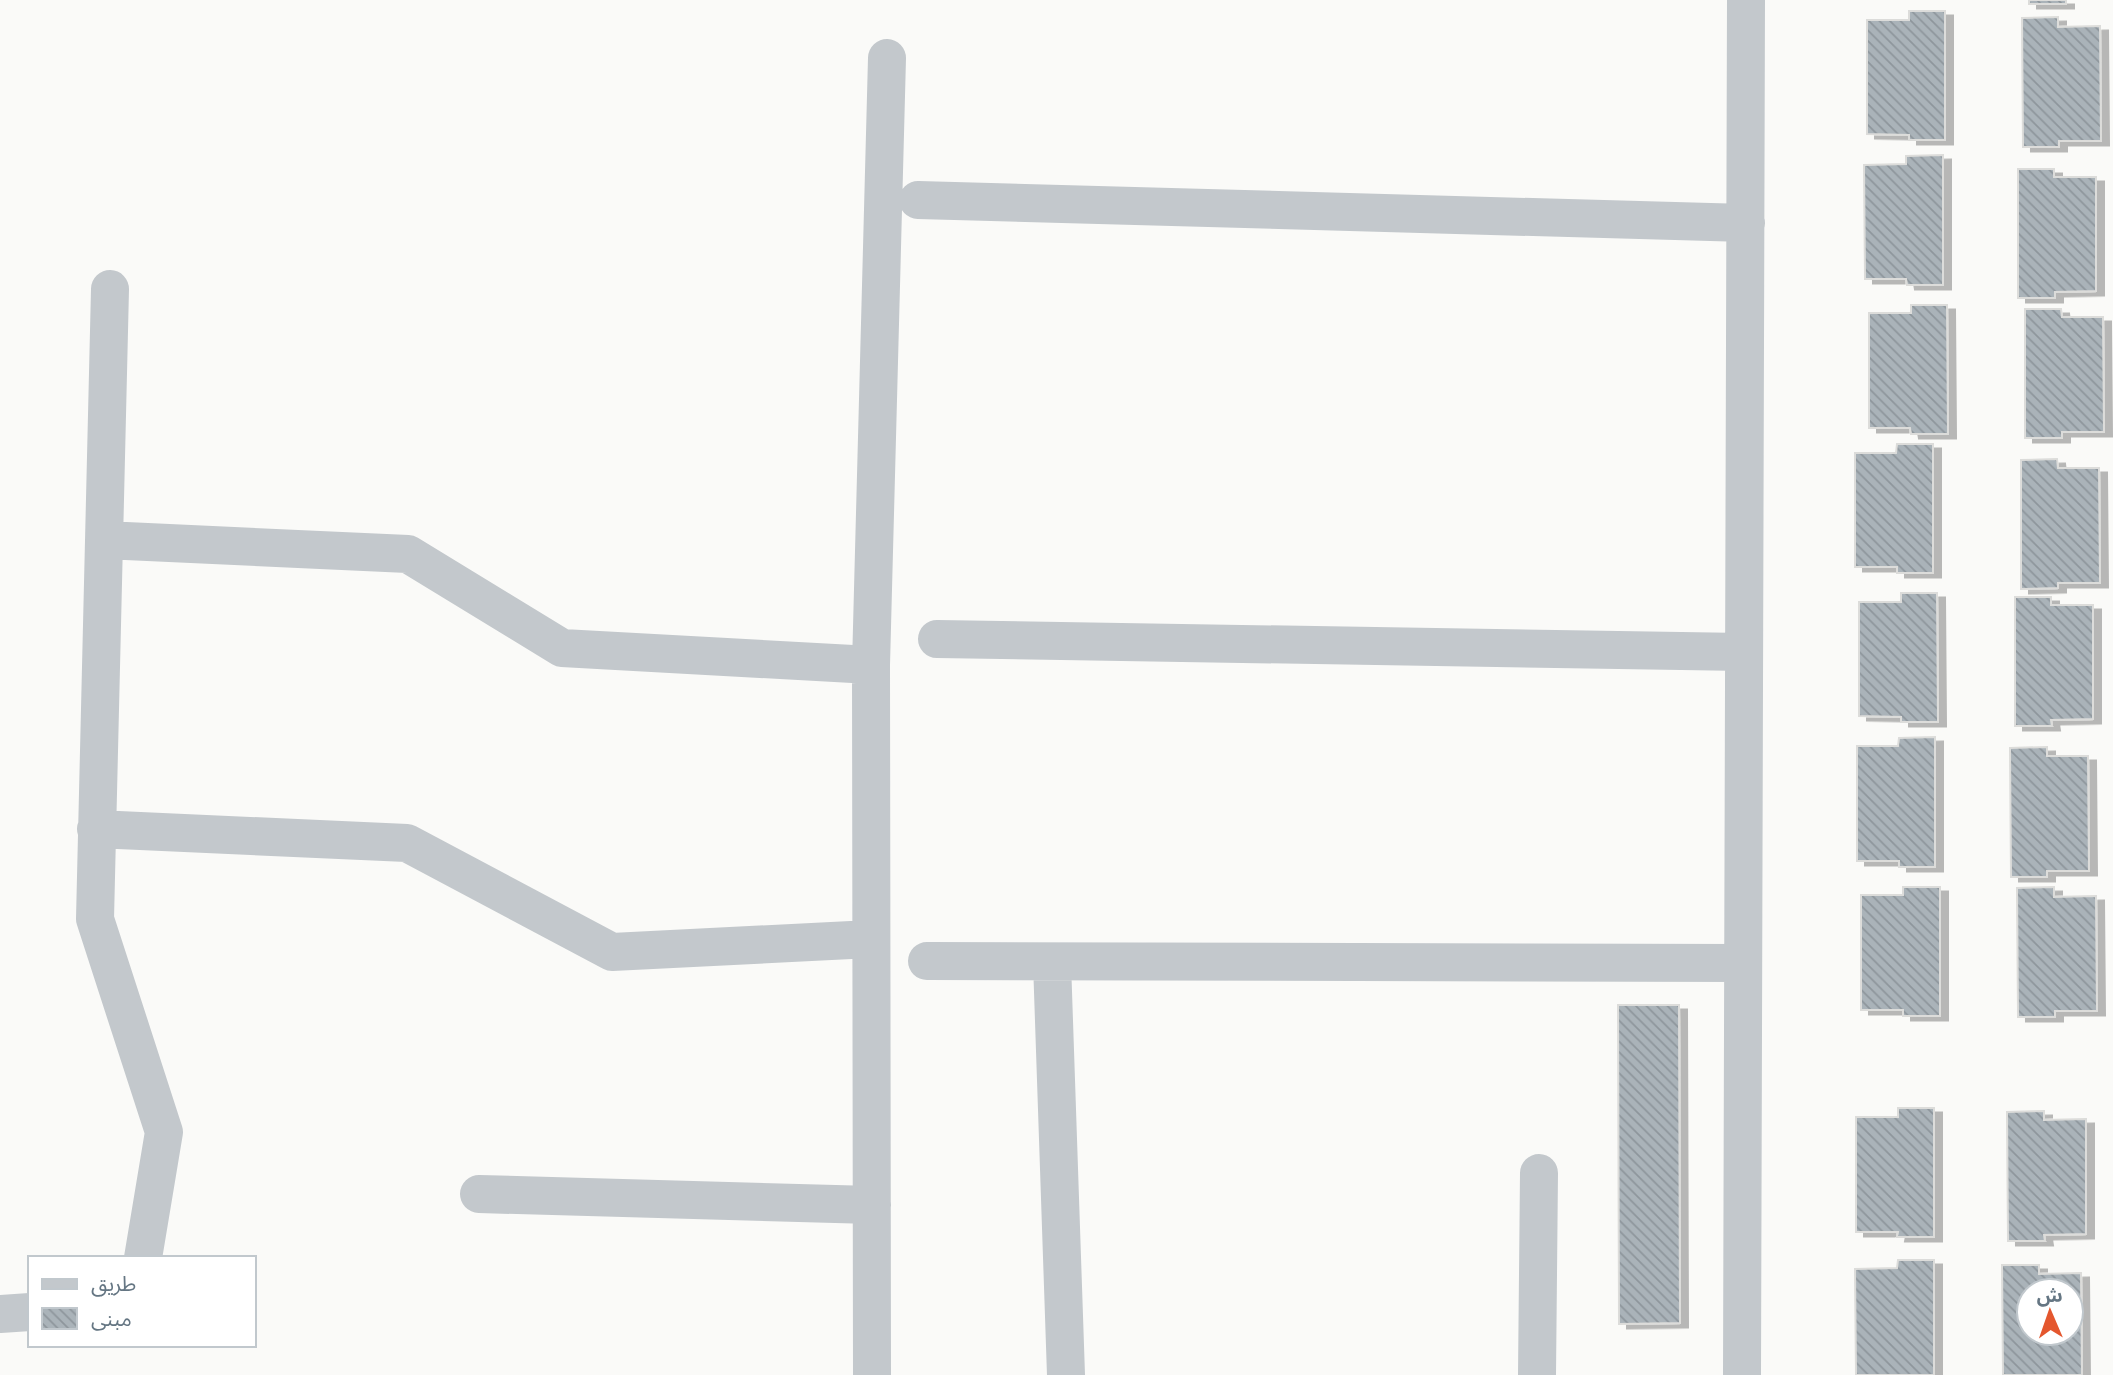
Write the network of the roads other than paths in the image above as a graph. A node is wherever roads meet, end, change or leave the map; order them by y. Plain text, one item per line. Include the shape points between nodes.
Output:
1 (1746, 0) edge
2 (887, 58) dead end
3 (918, 200) dead end
4 (1746, 223) junction
5 (110, 289) dead end
6 (104, 540) junction
7 (937, 639) dead end
8 (1744, 652) junction
9 (871, 665) junction
10 (96, 829) junction
11 (871, 939) junction
12 (927, 961) dead end
13 (1052, 962) junction
14 (1743, 963) junction
15 (1539, 1173) dead end
16 (479, 1194) dead end
17 (872, 1205) junction
18 (143, 1256) edge
19 (28, 1312) edge
20 (0, 1314) edge
21 (872, 1375) edge
22 (1066, 1375) edge
23 (1537, 1375) edge
24 (1742, 1375) edge

1 - 4 street
2 - 9 street
3 - 4 street
4 - 8 street
5 - 6 street
6 - 9 street via 408,554 562,648
6 - 10 street
7 - 8 street
8 - 14 street
9 - 11 street
10 - 11 street via 407,842 612,952
10 - 18 street via 95,919 164,1132
11 - 17 street
12 - 13 street
13 - 14 street
13 - 22 street
14 - 24 street
15 - 23 street
16 - 17 street
17 - 21 street
19 - 20 street

